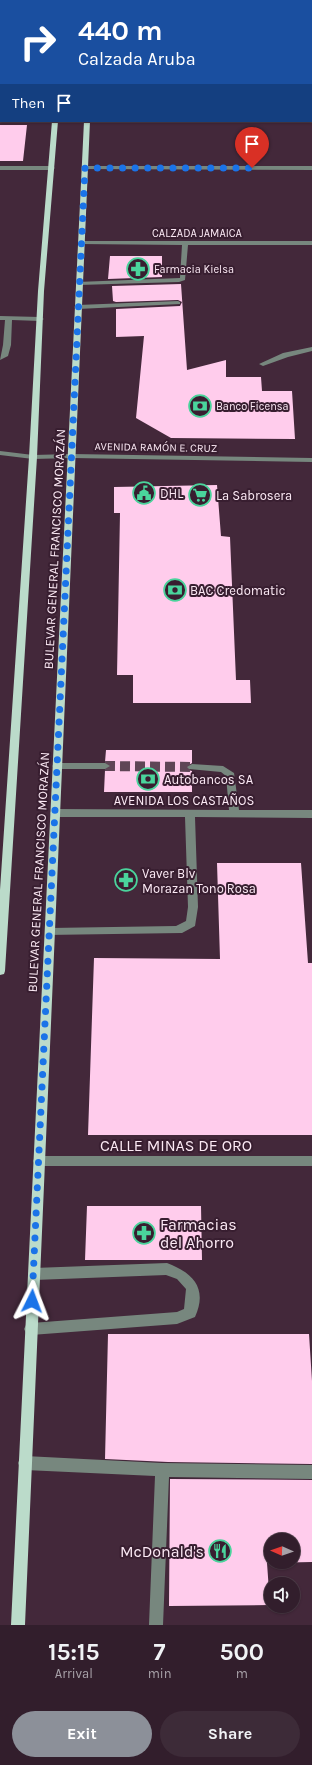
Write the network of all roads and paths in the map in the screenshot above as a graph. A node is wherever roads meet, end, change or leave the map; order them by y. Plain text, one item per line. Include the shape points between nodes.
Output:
1 (55, 122) edge
2 (87, 122) edge
3 (0, 168) edge
4 (52, 168) junction
5 (85, 168) junction
6 (312, 168) edge
7 (81, 243) junction
8 (185, 243) junction
9 (312, 243) edge
10 (80, 283) junction
11 (178, 303) dead end
12 (78, 307) junction
13 (0, 318) edge
14 (9, 318) junction
15 (40, 319) junction
16 (312, 349) edge
17 (0, 358) edge
18 (262, 364) dead end
19 (0, 453) edge
20 (72, 456) junction
21 (33, 457) junction
22 (312, 460) edge
23 (57, 766) junction
24 (105, 766) tunnel mouth
25 (192, 767) tunnel mouth
26 (55, 813) junction
27 (190, 813) junction
28 (234, 813) junction
29 (312, 814) edge
30 (50, 932) junction
31 (0, 971) edge
32 (39, 1160) junction
33 (312, 1161) edge
34 (34, 1274) junction
35 (31, 1329) junction
36 (25, 1463) junction
37 (162, 1470) junction
38 (312, 1472) edge
39 (18, 1625) edge
40 (156, 1625) edge

1 - 4 main road, BULEVAR GENERAL FRANCISCO MORAZÁN
2 - 5 main road, BULEVAR GENERAL FRANCISCO MORAZÁN
3 - 4 street
4 - 15 main road, BULEVAR GENERAL FRANCISCO MORAZÁN
5 - 6 street
5 - 7 main road, BULEVAR GENERAL FRANCISCO MORAZÁN
7 - 8 street, CALZADA JAMAICA
7 - 10 main road, BULEVAR GENERAL FRANCISCO MORAZÁN
8 - 9 street, CALZADA JAMAICA
8 - 10 street via 183,279
10 - 12 main road, BULEVAR GENERAL FRANCISCO MORAZÁN
11 - 12 street
12 - 20 main road, BULEVAR GENERAL FRANCISCO MORAZÁN
13 - 14 street
14 - 15 street
14 - 17 street via 7,345 4,356
15 - 21 main road, BULEVAR GENERAL FRANCISCO MORAZÁN
16 - 18 street
19 - 21 street, AVENIDA RAMÓN E. CRUZ
20 - 21 street, AVENIDA RAMÓN E. CRUZ
20 - 22 street, AVENIDA RAMÓN E. CRUZ
20 - 23 main road, BULEVAR GENERAL FRANCISCO MORAZÁN
21 - 31 main road, BULEVAR GENERAL FRANCISCO MORAZÁN
23 - 24 street
23 - 26 main road, BULEVAR GENERAL FRANCISCO MORAZÁN
25 - 28 street via 223,769 231,775
26 - 27 street, AVENIDA LOS CASTAÑOS
26 - 30 main road, BULEVAR GENERAL FRANCISCO MORAZÁN
27 - 28 street, AVENIDA LOS CASTAÑOS
27 - 30 street via 193,907 191,923 178,930
28 - 29 street, AVENIDA LOS CASTAÑOS
30 - 32 main road, BULEVAR GENERAL FRANCISCO MORAZÁN
32 - 33 street, CALLE MINAS DE ORO
32 - 34 main road, BULEVAR GENERAL FRANCISCO MORAZÁN
34 - 35 main road, BULEVAR GENERAL FRANCISCO MORAZÁN
34 - 35 street via 167,1269 181,1275 192,1287 192,1304 190,1313 177,1318
35 - 36 main road, BULEVAR GENERAL FRANCISCO MORAZÁN
36 - 37 street
36 - 39 main road, BULEVAR GENERAL FRANCISCO MORAZÁN
37 - 38 street
37 - 40 street

